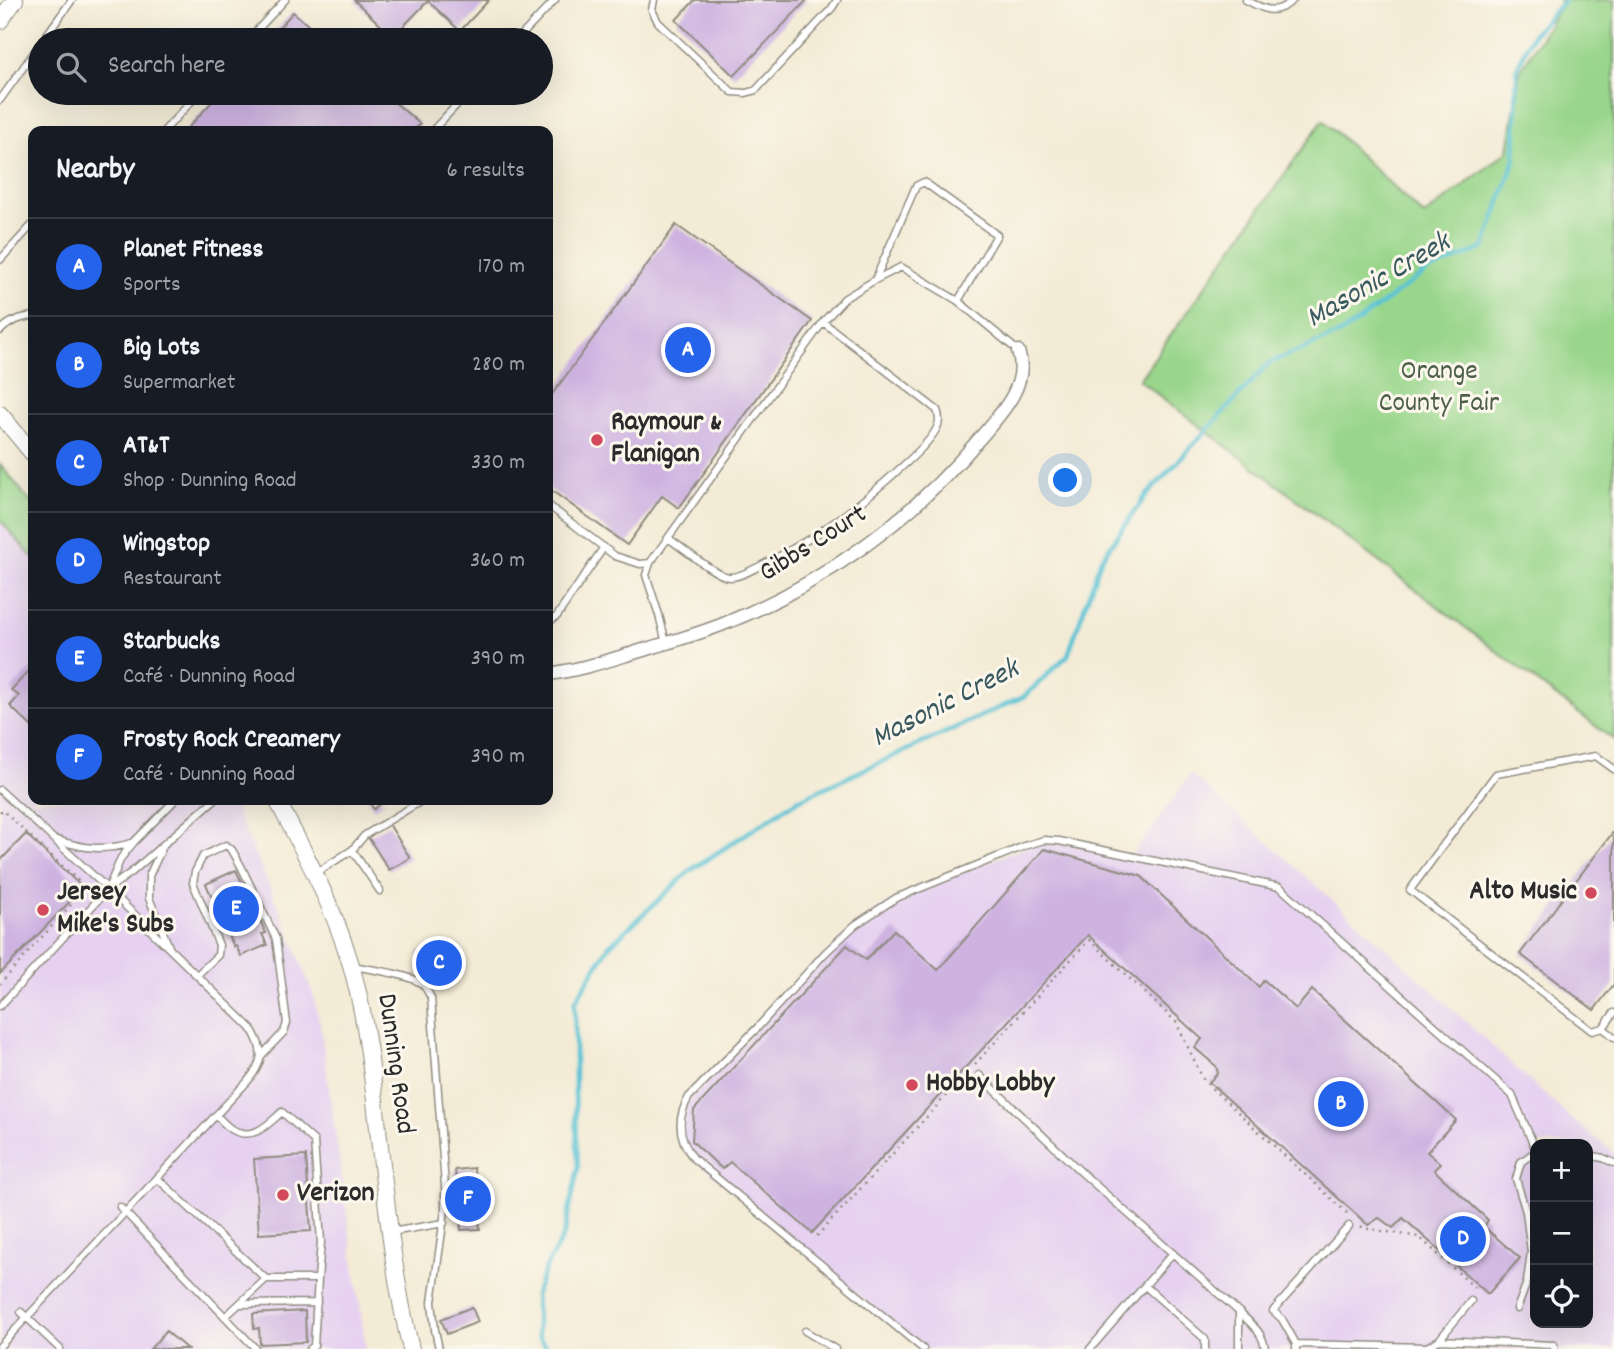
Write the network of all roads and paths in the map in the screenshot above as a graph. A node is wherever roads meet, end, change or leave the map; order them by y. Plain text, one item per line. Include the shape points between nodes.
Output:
1 (15, 0) edge
2 (72, 0) edge
3 (285, 0) edge
4 (555, 0) edge
5 (654, 0) edge
6 (837, 0) edge
7 (1246, 0) edge
8 (1293, 0) edge
9 (0, 21) edge
10 (52, 28) edge
11 (259, 28) edge
12 (528, 28) edge
13 (28, 61) edge
14 (0, 100) edge
15 (188, 105) edge
16 (457, 105) edge
17 (169, 126) edge
18 (437, 126) edge
19 (28, 229) edge
20 (0, 260) edge
21 (875, 280) junction
22 (958, 301) junction
23 (28, 317) edge
24 (823, 323) junction
25 (0, 331) edge
26 (1018, 351) joint
27 (2, 412) edge
28 (28, 447) edge
29 (553, 509) edge
30 (668, 538) junction
31 (604, 547) junction
32 (650, 563) junction
33 (553, 619) edge
34 (666, 643) junction
35 (553, 673) edge
36 (1614, 769) edge
37 (0, 790) edge
38 (170, 805) edge
39 (208, 805) edge
40 (280, 805) edge
41 (415, 805) edge
42 (0, 812) edge
43 (54, 839) junction
44 (166, 841) junction
45 (134, 842) junction
46 (352, 850) junction
47 (315, 874) junction
48 (108, 889) junction
49 (380, 891) dead end
50 (171, 951) junction
51 (351, 966) junction
52 (197, 975) junction
53 (0, 984) edge
54 (0, 1006) edge
55 (1614, 1013) edge
56 (1602, 1028) junction
57 (1614, 1037) edge
58 (261, 1056) junction
59 (979, 1075) dead end
60 (216, 1115) junction
61 (1530, 1139) edge
62 (1530, 1154) edge
63 (1593, 1156) edge
64 (1614, 1163) edge
65 (157, 1178) junction
66 (122, 1210) junction
67 (444, 1223) junction
68 (1349, 1226) dead end
69 (389, 1232) junction
70 (817, 1236) dead end
71 (1173, 1254) junction
72 (266, 1279) junction
73 (318, 1279) junction
74 (1145, 1286) junction
75 (1483, 1296) dead end
76 (1471, 1300) dead end
77 (317, 1303) junction
78 (240, 1304) junction
79 (1517, 1309) dead end
80 (1239, 1312) junction
81 (24, 1315) junction
82 (225, 1317) junction
83 (805, 1331) dead end
84 (1439, 1340) junction
85 (0, 1346) edge
86 (1296, 1346) edge
87 (1427, 1348) edge
88 (60, 1349) edge
89 (256, 1349) edge
90 (310, 1349) edge
91 (411, 1349) edge
92 (439, 1349) edge
93 (835, 1349) edge
94 (923, 1349) edge
95 (1090, 1349) edge
96 (1205, 1349) edge
97 (1239, 1349) edge
98 (1265, 1349) edge
99 (1553, 1349) edge

1 - 9 street
2 - 10 lane
3 - 11 lane
4 - 12 lane
5 - 6 lane via 657,22 732,92 746,93 756,90
7 - 8 lane via 1266,10 1279,9
13 - 14 lane
15 - 17 lane
16 - 18 lane
19 - 20 lane
21 - 22 lane via 901,268
21 - 22 lane via 916,186 924,182 998,235
21 - 24 lane via 845,298
22 - 26 lane
23 - 25 lane via 8,323
24 - 30 lane
24 - 30 lane via 937,410 938,427 906,463 835,523 740,576 718,574
26 - 34 street, Gibbs Court via 1022,370 1009,403 915,506 872,541 794,590 721,625
27 - 28 street
29 - 31 lane
30 - 32 lane
31 - 32 lane via 615,556
31 - 33 lane
32 - 34 lane via 646,575
34 - 35 street, Gibbs Court
36 - 56 lane via 1596,756 1496,774 1410,890 1592,1031
37 - 43 lane
38 - 45 lane
39 - 44 lane
40 - 47 street, Dunning Road
41 - 46 lane via 365,835
42 - 53 path via 86,888
43 - 45 lane via 97,849
43 - 48 lane
44 - 48 lane
44 - 50 lane via 149,876 149,898
45 - 48 lane via 121,858
46 - 47 lane
46 - 49 lane
47 - 51 street, Dunning Road
48 - 50 lane
48 - 54 lane
50 - 52 lane
51 - 67 lane via 410,979 424,985 431,998
51 - 69 street, Dunning Road via 372,1075
52 - 58 lane via 251,1028
52 - 58 lane via 218,955 219,945 193,883 195,872 203,856 226,845 276,939 287,1023
55 - 56 lane
56 - 57 lane
58 - 60 lane via 256,1072
59 - 71 lane
60 - 65 lane
60 - 73 lane via 233,1130 246,1133 260,1132 282,1112 314,1141 321,1242
61 - 94 lane via 1512,1095 1280,887 1059,841 1027,845 896,898 855,925 689,1097 680,1117 681,1138 694,1159
62 - 79 lane via 1521,1162 1516,1179 1531,1252
63 - 64 lane
65 - 66 lane
65 - 72 lane
66 - 81 lane
66 - 82 lane
67 - 69 lane
67 - 92 lane via 432,1302
68 - 86 lane via 1273,1311 1282,1318
69 - 91 street, Dunning Road
70 - 75 path via 1089,940 1176,1022 1203,1081 1363,1228 1419,1237
71 - 74 lane
71 - 80 lane
72 - 73 lane
72 - 78 lane
73 - 77 lane
74 - 95 lane
74 - 96 lane via 1205,1339
76 - 84 lane
77 - 78 lane
77 - 90 lane via 314,1346
78 - 82 lane
80 - 97 lane
80 - 98 lane via 1260,1332
81 - 85 lane
81 - 88 lane
82 - 89 lane
83 - 93 lane
84 - 87 lane
84 - 99 lane via 1554,1345
86 - 87 lane

